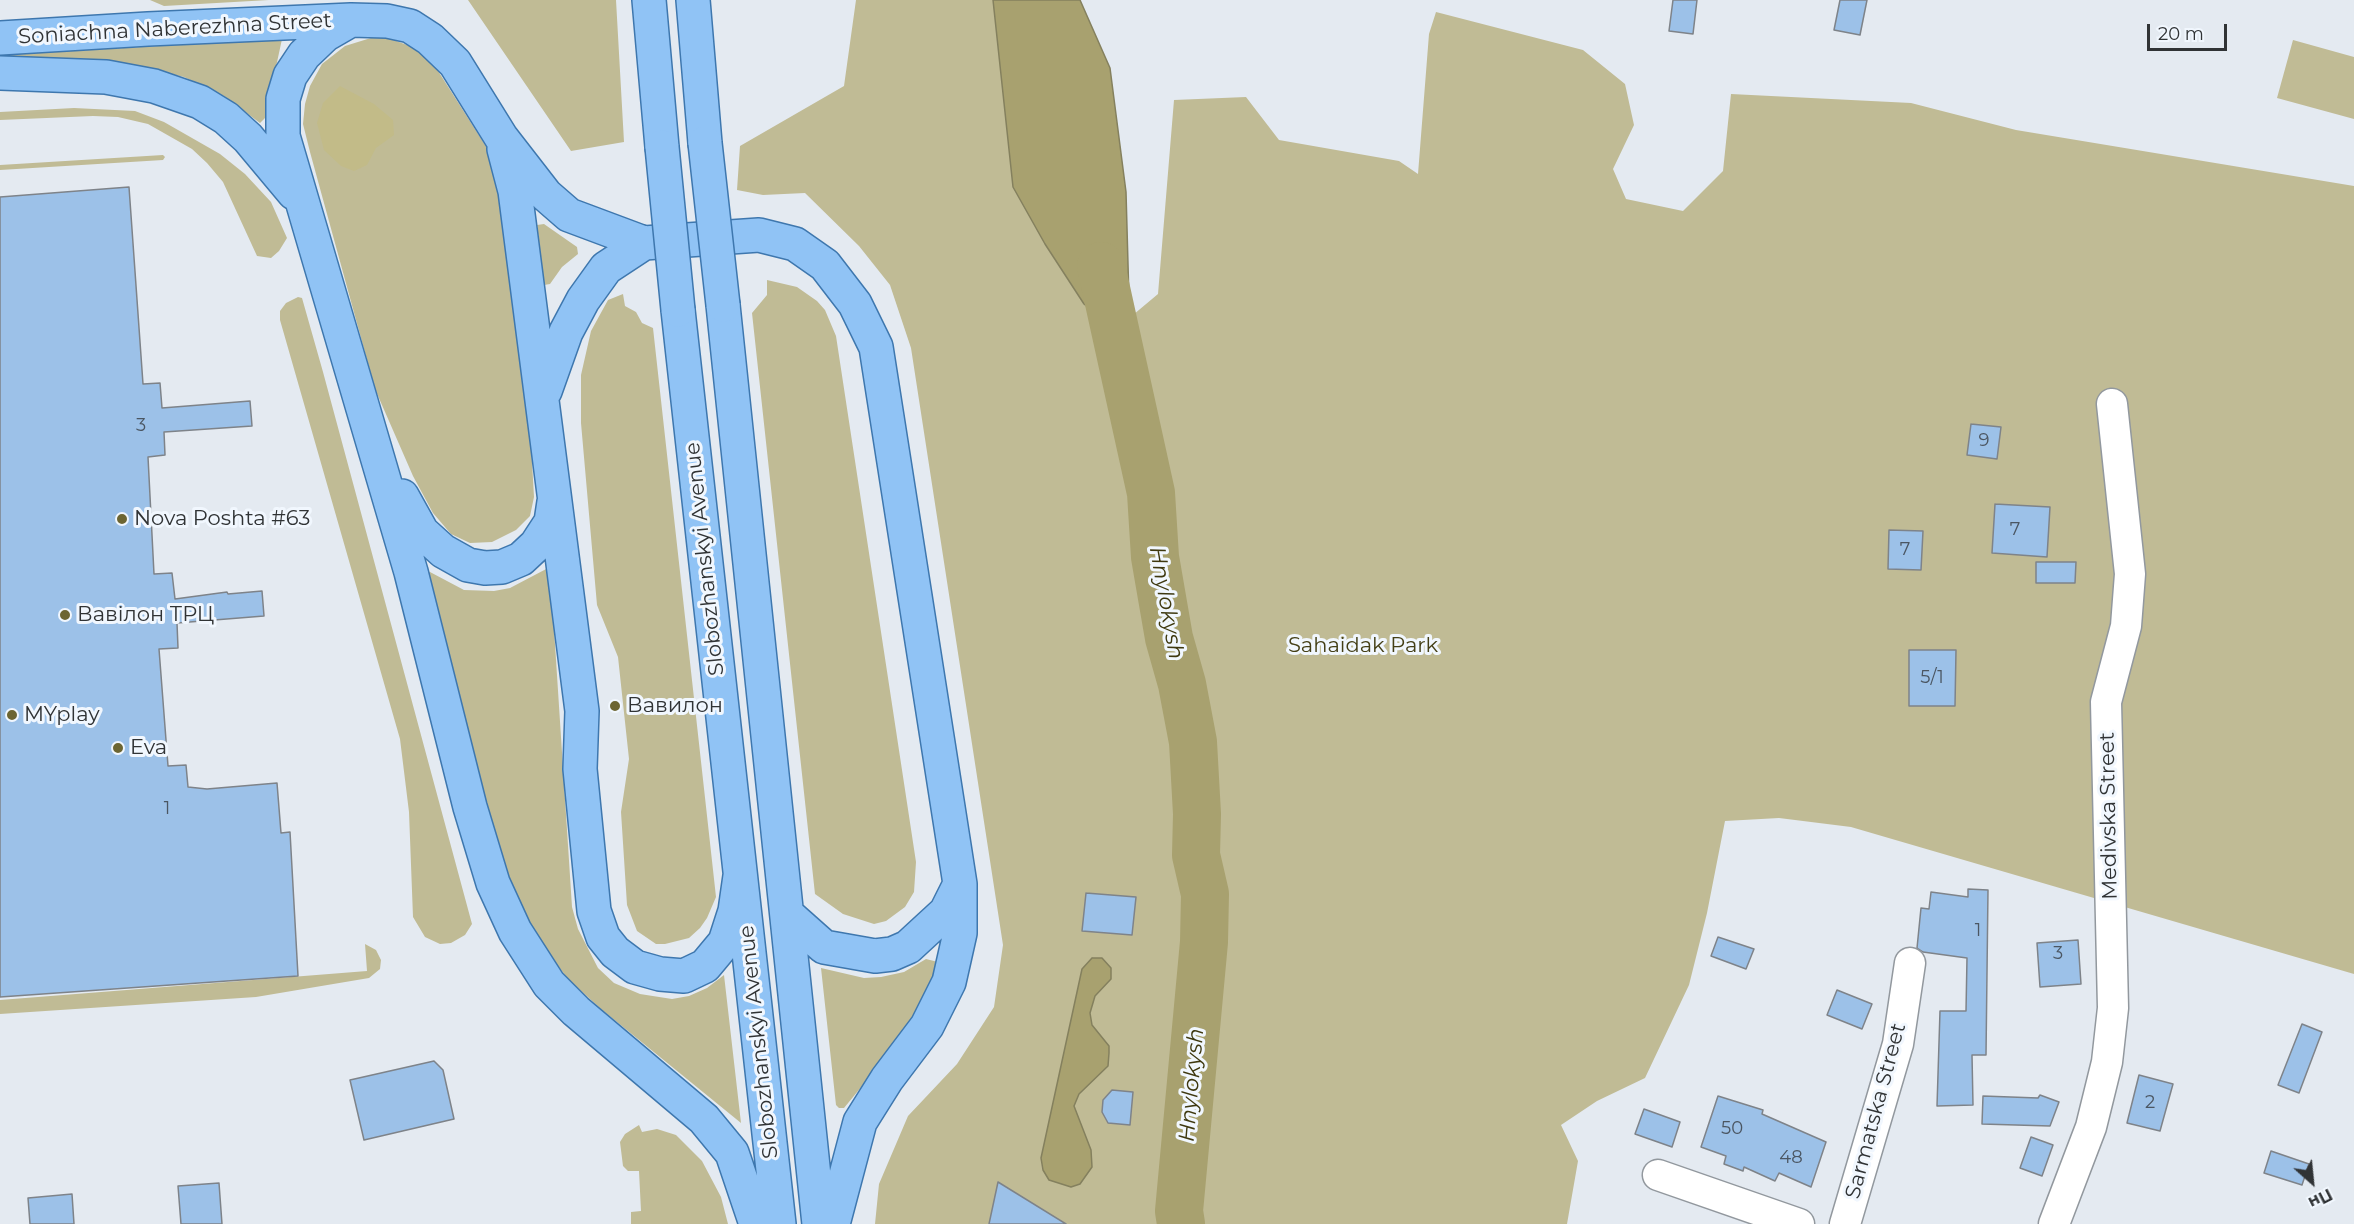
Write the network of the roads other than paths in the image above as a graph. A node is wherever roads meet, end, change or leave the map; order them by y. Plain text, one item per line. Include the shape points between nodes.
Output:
1 (649, 0) edge
2 (693, 0) edge
3 (351, 20) junction
4 (0, 38) edge
5 (0, 73) edge
6 (501, 137) junction
7 (305, 206) junction
8 (644, 243) junction
9 (543, 398) junction
10 (2112, 404) dead end
11 (371, 433) junction
12 (555, 494) junction
13 (740, 876) junction
14 (960, 884) junction
15 (788, 915) junction
16 (1910, 963) dead end
17 (1658, 1175) dead end
18 (756, 1224) edge
19 (779, 1224) edge
20 (819, 1224) edge
21 (833, 1224) edge
22 (1799, 1224) edge
23 (1845, 1224) edge
24 (2054, 1224) edge

1 - 13 main road, Slobozhanskyi Avenue, bridge via 678,310
2 - 15 main road, Slobozhanskyi Avenue, bridge
3 - 4 main road, Soniachna Naberezhna Street
3 - 6 main road, Soniachna Naberezhna Street via 410,26 430,39 455,63
3 - 7 main road via 325,34 304,55 290,76 283,99 284,136
5 - 7 main road, Soniachna Naberezhna Street via 106,77 154,86 200,102 248,138
6 - 8 main road via 546,195 569,215
6 - 9 main road via 515,191
7 - 11 main road
8 - 9 main road via 606,268 583,300 566,332
8 - 14 main road via 759,235 795,244 825,265 855,303 876,347
9 - 12 main road
10 - 24 street, Medivska Street via 2130,574 2126,626 2106,702 2113,1008 2107,1062 2091,1127
11 - 12 main road via 422,532 443,551 468,565 502,567 521,559 551,522
11 - 18 main road via 411,572 470,807 502,907 549,984 704,1119 732,1154
12 - 13 main road via 582,711 580,769 589,879 603,937 635,967 684,976 705,966 725,942
13 - 19 main road, Slobozhanskyi Avenue
14 - 15 main road via 946,912 921,937 892,954 867,955 824,947
14 - 21 main road via 960,933 949,982 927,1026 860,1122
15 - 20 main road, Slobozhanskyi Avenue
16 - 23 street, Sarmatska Street via 1898,1044
17 - 22 street

